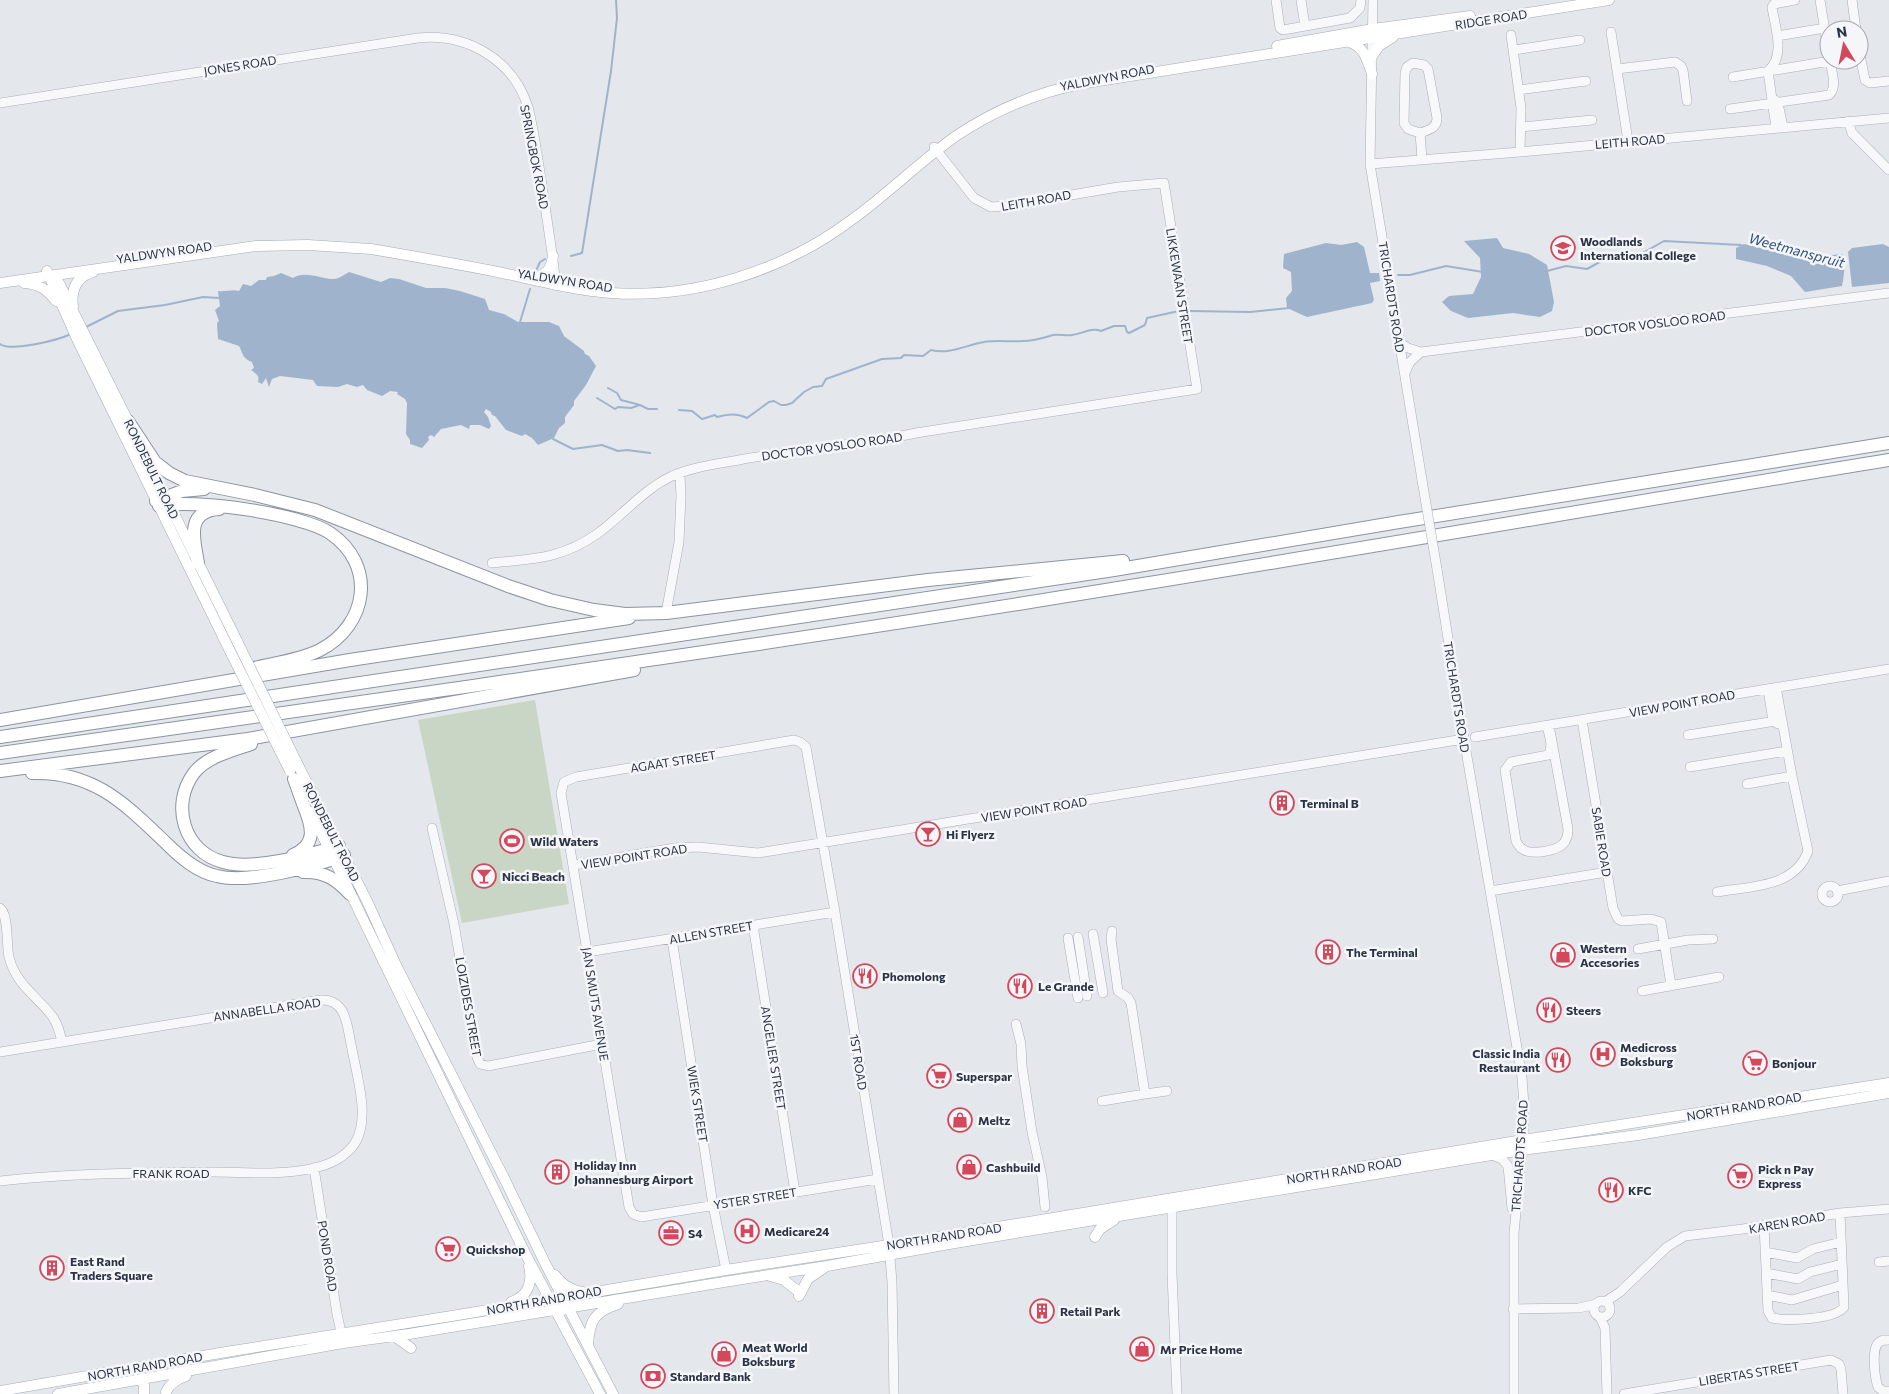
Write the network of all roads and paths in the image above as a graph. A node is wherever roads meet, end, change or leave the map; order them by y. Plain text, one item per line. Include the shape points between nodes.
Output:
1 (1276, 0) edge
2 (1301, 0) edge
3 (1361, 0) edge
4 (1374, 0) edge
5 (1589, 0) edge
6 (1609, 0) edge
7 (1795, 0) edge
8 (1820, 0) edge
9 (1852, 0) edge
10 (1824, 20) edge
11 (1855, 20) edge
12 (1305, 26) junction
13 (1819, 29) edge
14 (1406, 32) junction
15 (1611, 32) dead end
16 (1373, 33) junction
17 (1511, 35) dead end
18 (1777, 36) junction
19 (1580, 40) dead end
20 (1345, 42) junction
21 (478, 48) joint
22 (1514, 50) junction
23 (1373, 55) junction
24 (1819, 61) edge
25 (1617, 69) junction
26 (1831, 70) edge
27 (1863, 70) edge
28 (1768, 71) junction
29 (1372, 74) junction
30 (1733, 76) dead end
31 (1586, 80) dead end
32 (1889, 81) edge
33 (1519, 90) junction
34 (1688, 101) dead end
35 (1774, 102) junction
36 (0, 103) edge
37 (1730, 109) dead end
38 (1889, 118) edge
39 (1592, 120) dead end
40 (1848, 121) junction
41 (1522, 127) junction
42 (1780, 127) junction
43 (1420, 134) junction
44 (1628, 141) junction
45 (936, 149) junction
46 (1520, 152) junction
47 (1422, 159) junction
48 (1370, 164) junction
49 (1889, 170) edge
50 (1164, 183) joint
51 (553, 256) junction
52 (128, 264) junction
53 (50, 273) junction
54 (538, 277) junction
55 (0, 278) edge
56 (556, 282) junction
57 (0, 283) edge
58 (1889, 293) edge
59 (72, 317) junction
60 (81, 336) junction
61 (1400, 343) junction
62 (1421, 352) junction
63 (1404, 373) junction
64 (1197, 389) joint
65 (128, 421) junction
66 (1889, 443) edge
67 (1889, 460) edge
68 (680, 474) junction
69 (229, 490) junction
70 (162, 502) junction
71 (237, 508) junction
72 (1399, 522) junction
73 (198, 563) junction
74 (492, 563) dead end
75 (666, 613) junction
76 (753, 645) junction
77 (234, 647) junction
78 (1889, 669) edge
79 (1772, 688) junction
80 (135, 697) junction
81 (0, 720) edge
82 (1582, 720) junction
83 (1779, 722) junction
84 (1548, 726) junction
85 (311, 728) junction
86 (1688, 735) dead end
87 (0, 737) edge
88 (1475, 737) dead end
89 (1464, 739) junction
90 (794, 740) joint
91 (1788, 751) junction
92 (0, 753) edge
93 (1690, 766) dead end
94 (0, 771) edge
95 (294, 772) junction
96 (0, 775) edge
97 (1792, 776) junction
98 (1747, 784) dead end
99 (561, 793) joint
100 (432, 828) dead end
101 (824, 844) junction
102 (336, 852) junction
103 (279, 860) junction
104 (574, 865) junction
105 (1607, 872) junction
106 (257, 877) junction
107 (1889, 881) edge
108 (1490, 891) junction
109 (1837, 891) dead end
110 (1717, 892) dead end
111 (350, 894) junction
112 (0, 908) edge
113 (835, 912) junction
114 (753, 925) junction
115 (1112, 931) dead end
116 (1093, 934) dead end
117 (1078, 937) dead end
118 (1068, 938) dead end
119 (672, 939) junction
120 (1713, 939) dead end
121 (1665, 944) junction
122 (1638, 949) dead end
123 (587, 952) junction
124 (1719, 977) dead end
125 (1671, 985) junction
126 (1642, 991) dead end
127 (1103, 993) dead end
128 (1016, 1024) dead end
129 (62, 1042) junction
130 (602, 1044) junction
131 (0, 1052) edge
132 (1889, 1083) edge
133 (1167, 1090) dead end
134 (1889, 1093) edge
135 (1145, 1094) junction
136 (1102, 1101) dead end
137 (1522, 1145) junction
138 (1492, 1155) junction
139 (340, 1158) joint
140 (314, 1168) junction
141 (878, 1179) junction
142 (0, 1181) edge
143 (1265, 1188) junction
144 (795, 1192) junction
145 (1172, 1204) junction
146 (713, 1205) junction
147 (1045, 1208) dead end
148 (1889, 1209) edge
149 (1840, 1213) junction
150 (633, 1214) joint
151 (1119, 1217) junction
152 (1764, 1225) junction
153 (1514, 1233) junction
154 (1095, 1237) dead end
155 (1841, 1242) junction
156 (889, 1250) junction
157 (1765, 1252) junction
158 (526, 1253) junction
159 (544, 1261) junction
160 (1889, 1261) edge
161 (1879, 1262) dead end
162 (1842, 1264) junction
163 (827, 1266) junction
164 (726, 1270) junction
165 (1766, 1273) junction
166 (767, 1275) junction
167 (1843, 1285) junction
168 (590, 1292) junction
169 (1767, 1295) junction
170 (643, 1296) junction
171 (562, 1297) junction
172 (550, 1299) junction
173 (568, 1308) junction
174 (486, 1310) junction
175 (555, 1310) junction
176 (1513, 1310) junction
177 (1602, 1310) junction
178 (394, 1336) junction
179 (342, 1338) junction
180 (1889, 1340) edge
181 (410, 1348) dead end
182 (588, 1348) junction
183 (216, 1367) junction
184 (140, 1380) junction
185 (0, 1391) edge
186 (1889, 1391) edge
187 (166, 1392) dead end
188 (58, 1394) edge
189 (144, 1394) edge
190 (600, 1394) edge
191 (613, 1394) edge
192 (894, 1394) edge
193 (1177, 1394) edge
194 (1514, 1394) edge
195 (1607, 1394) edge
196 (1624, 1394) edge
197 (1843, 1394) edge

1 - 12 street via 1281,30
2 - 12 street
3 - 12 street via 1360,8 1350,18
4 - 16 street, TRICHARDTS ROAD
5 - 16 main road, RIDGE ROAD via 1450,18
6 - 14 main road, RIDGE ROAD
7 - 18 street via 1772,6
8 - 10 street
9 - 11 street
13 - 18 street
14 - 16 main road, RIDGE ROAD
14 - 23 main road via 1382,43
15 - 25 street
16 - 20 main road, YALDWYN ROAD
16 - 23 street, TRICHARDTS ROAD
16 - 45 main road, YALDWYN ROAD via 1302,41 1212,60 1100,75 1066,83 1025,96 973,120
17 - 22 street
18 - 28 street via 1777,60
19 - 22 street
20 - 29 main road via 1361,48
20 - 45 main road, YALDWYN ROAD via 1059,88 990,116
21 - 36 street, JONES ROAD via 457,40 426,37
21 - 51 street, SPRINGBOK ROAD via 509,72 528,106
22 - 33 street
23 - 29 street, TRICHARDTS ROAD
24 - 28 street
25 - 34 street via 1675,62 1683,70
25 - 44 street
26 - 35 street via 1834,86 1826,96
27 - 32 street via 1865,80 1870,83
28 - 30 street
28 - 35 street
29 - 48 street, TRICHARDTS ROAD
31 - 33 street
33 - 41 street
35 - 37 street
35 - 42 street
38 - 40 street, LEITH ROAD
39 - 41 street
40 - 42 street, LEITH ROAD
40 - 49 street via 1852,133
41 - 46 street
42 - 44 street, LEITH ROAD
43 - 43 street via 1408,129 1404,119 1406,70 1409,65 1418,63 1429,71 1437,121 1433,128
43 - 47 street
44 - 46 street, LEITH ROAD
45 - 50 street, LEITH ROAD via 974,198 997,208 1094,190
45 - 56 main road, YALDWYN ROAD via 835,232 796,255 756,272 713,284 641,293 611,293
46 - 47 street, LEITH ROAD
47 - 48 street, LEITH ROAD
48 - 61 street, TRICHARDTS ROAD
50 - 64 street, LIKKEWAAN STREET
51 - 54 main road via 548,271
51 - 56 street, SPRINGBOK ROAD
52 - 53 main road, YALDWYN ROAD
52 - 56 main road, YALDWYN ROAD via 231,248 280,244 343,246
52 - 59 main road via 82,277 73,290
53 - 54 main road, YALDWYN ROAD via 211,245 307,241 406,251
53 - 55 main road, YALDWYN ROAD
53 - 57 main road, YALDWYN ROAD
53 - 59 main road, RONDEBULT ROAD
54 - 56 main road, YALDWYN ROAD
57 - 59 main road via 43,287
58 - 62 street, DOCTOR VOSLOO ROAD
59 - 60 main road, RONDEBULT ROAD
60 - 65 main road, RONDEBULT ROAD
60 - 70 main road, RONDEBULT ROAD
61 - 62 street
61 - 63 street, TRICHARDTS ROAD
62 - 63 street
63 - 89 street, TRICHARDTS ROAD, bridge
64 - 68 street, DOCTOR VOSLOO ROAD via 916,433 878,442 752,457
65 - 69 highway via 155,462 169,473 185,481
65 - 70 main road, RONDEBULT ROAD
66 - 72 highway
67 - 76 highway
68 - 74 street, DOCTOR VOSLOO ROAD via 655,487 596,534 567,550 544,558
68 - 75 street via 679,542
69 - 70 highway via 194,489
69 - 75 highway via 315,510 550,600 626,614
70 - 71 highway
70 - 73 main road, RONDEBULT ROAD
70 - 77 main road, RONDEBULT ROAD
71 - 73 highway via 206,512 195,523 193,538
71 - 80 highway via 310,524 329,532 351,553 358,569 361,595 350,623 340,637 319,650 287,661
72 - 75 highway via 1120,561 928,580
72 - 87 highway via 1114,570
73 - 77 main road, RONDEBULT ROAD
75 - 80 highway via 350,660
76 - 85 highway via 572,682
76 - 92 highway
77 - 95 main road, RONDEBULT ROAD, bridge
78 - 79 street, VIEW POINT ROAD
79 - 82 street, VIEW POINT ROAD
79 - 83 street
80 - 81 highway
82 - 84 street, VIEW POINT ROAD
82 - 105 street, SABIE ROAD
83 - 86 street
83 - 91 street
84 - 84 street via 1568,829 1568,836 1557,848 1526,852 1516,841 1505,770 1511,762 1548,755 1552,748
84 - 88 street, VIEW POINT ROAD
85 - 94 highway via 194,747
85 - 103 highway via 250,744 215,758 194,772 184,797 182,818 185,830 192,842 210,857 235,865
89 - 101 street, VIEW POINT ROAD
89 - 108 street, TRICHARDTS ROAD
90 - 99 street, AGAAT STREET via 576,777 564,782
90 - 101 street, 1ST ROAD via 803,744 808,753
91 - 93 street
91 - 97 street
95 - 102 main road, RONDEBULT ROAD
95 - 103 highway via 310,819 311,837 304,849
96 - 106 highway via 35,772 85,781 122,802 182,858 204,872 229,878
97 - 98 street
97 - 110 street via 1807,856 1796,871 1776,882
99 - 104 street, JAN SMUTS AVENUE
100 - 130 street, LOIZIDES STREET via 480,1064 488,1066
101 - 104 street, VIEW POINT ROAD via 758,853 675,848
101 - 113 street, 1ST ROAD
102 - 103 highway
102 - 106 highway
102 - 111 main road, RONDEBULT ROAD
102 - 159 main road, RONDEBULT ROAD
104 - 123 street, JAN SMUTS AVENUE
105 - 108 street
105 - 121 street, SABIE ROAD via 1618,919 1661,922
106 - 111 highway via 316,872 331,878
107 - 109 street
108 - 137 street, TRICHARDTS ROAD via 1522,1077
111 - 158 main road, RONDEBULT ROAD
112 - 129 street via 6,922 10,962 29,992 53,1017
113 - 114 street, ALLEN STREET
113 - 141 street, 1ST ROAD
114 - 119 street, ALLEN STREET
114 - 144 street, ANGELIER STREET
115 - 135 street via 1118,991 1131,1003
116 - 127 street
117 - 118 street via 1082,997
119 - 123 street, ALLEN STREET
119 - 146 street, WIEK STREET
120 - 121 street
121 - 122 street
121 - 125 street
123 - 130 street, JAN SMUTS AVENUE
124 - 125 street
125 - 126 street
128 - 147 street
129 - 131 street, ANNABELLA ROAD
129 - 139 street, ANNABELLA ROAD via 331,1001 337,1004 346,1019 363,1120 354,1144
130 - 150 street, JAN SMUTS AVENUE
132 - 137 main road, NORTH RAND ROAD
133 - 135 street
134 - 137 main road, NORTH RAND ROAD via 1638,1135
135 - 136 street
137 - 138 main road, NORTH RAND ROAD
137 - 143 main road, NORTH RAND ROAD
137 - 153 street, TRICHARDTS ROAD
138 - 143 main road, NORTH RAND ROAD
138 - 153 street via 1505,1162 1510,1173
139 - 140 street, FRANK ROAD
140 - 142 street, FRANK ROAD via 277,1172 92,1174
140 - 179 street, POND ROAD
141 - 144 street, YSTER STREET
141 - 156 street, 1ST ROAD
143 - 145 main road, NORTH RAND ROAD
144 - 146 street, YSTER STREET
145 - 151 main road, NORTH RAND ROAD
145 - 156 main road, NORTH RAND ROAD
145 - 193 street
146 - 150 street, YSTER STREET via 641,1217
146 - 164 street, WIEK STREET
148 - 149 street, KAREN ROAD
149 - 152 street, KAREN ROAD
149 - 155 street
151 - 154 main road via 1100,1229
151 - 156 main road, NORTH RAND ROAD via 949,1244
152 - 157 street
152 - 177 street, KAREN ROAD via 1685,1236 1667,1247
153 - 176 street, TRICHARDTS ROAD
155 - 157 street via 1813,1249 1797,1258
155 - 162 street
156 - 163 main road, NORTH RAND ROAD
156 - 164 main road, NORTH RAND ROAD
156 - 192 street, 1ST ROAD via 894,1321
157 - 165 street
158 - 172 main road, RONDEBULT ROAD
158 - 174 main road via 531,1274 526,1292 515,1301
159 - 168 main road via 563,1284 576,1291
159 - 171 main road, RONDEBULT ROAD
160 - 161 street
162 - 165 street via 1810,1272 1798,1279
162 - 167 street
163 - 166 main road, NORTH RAND ROAD
163 - 166 main road via 808,1279 799,1294 784,1280
164 - 168 main road, NORTH RAND ROAD
165 - 169 street
166 - 170 main road, NORTH RAND ROAD
167 - 169 street via 1792,1300
167 - 169 street via 1844,1307 1841,1311 1800,1320 1772,1318
168 - 171 main road, NORTH RAND ROAD
170 - 173 main road, NORTH RAND ROAD
170 - 182 main road via 597,1315 590,1326
171 - 172 main road, NORTH RAND ROAD
171 - 173 main road, RONDEBULT ROAD
172 - 174 main road, NORTH RAND ROAD
172 - 175 main road, RONDEBULT ROAD
173 - 175 main road, NORTH RAND ROAD
173 - 182 main road, RONDEBULT ROAD
174 - 179 main road, NORTH RAND ROAD
175 - 178 main road, NORTH RAND ROAD
175 - 190 main road, RONDEBULT ROAD
176 - 177 street
176 - 194 street, TRICHARDTS ROAD
177 - 195 street
178 - 179 main road, NORTH RAND ROAD
178 - 181 main road
179 - 183 main road, NORTH RAND ROAD
179 - 185 main road, NORTH RAND ROAD
180 - 186 street via 1881,1341 1874,1350 1878,1387
182 - 191 main road, RONDEBULT ROAD
183 - 184 main road, NORTH RAND ROAD
183 - 187 main road via 182,1377
184 - 188 main road, NORTH RAND ROAD
184 - 189 main road
196 - 197 street, LIBERTAS STREET via 1831,1360 1841,1369

